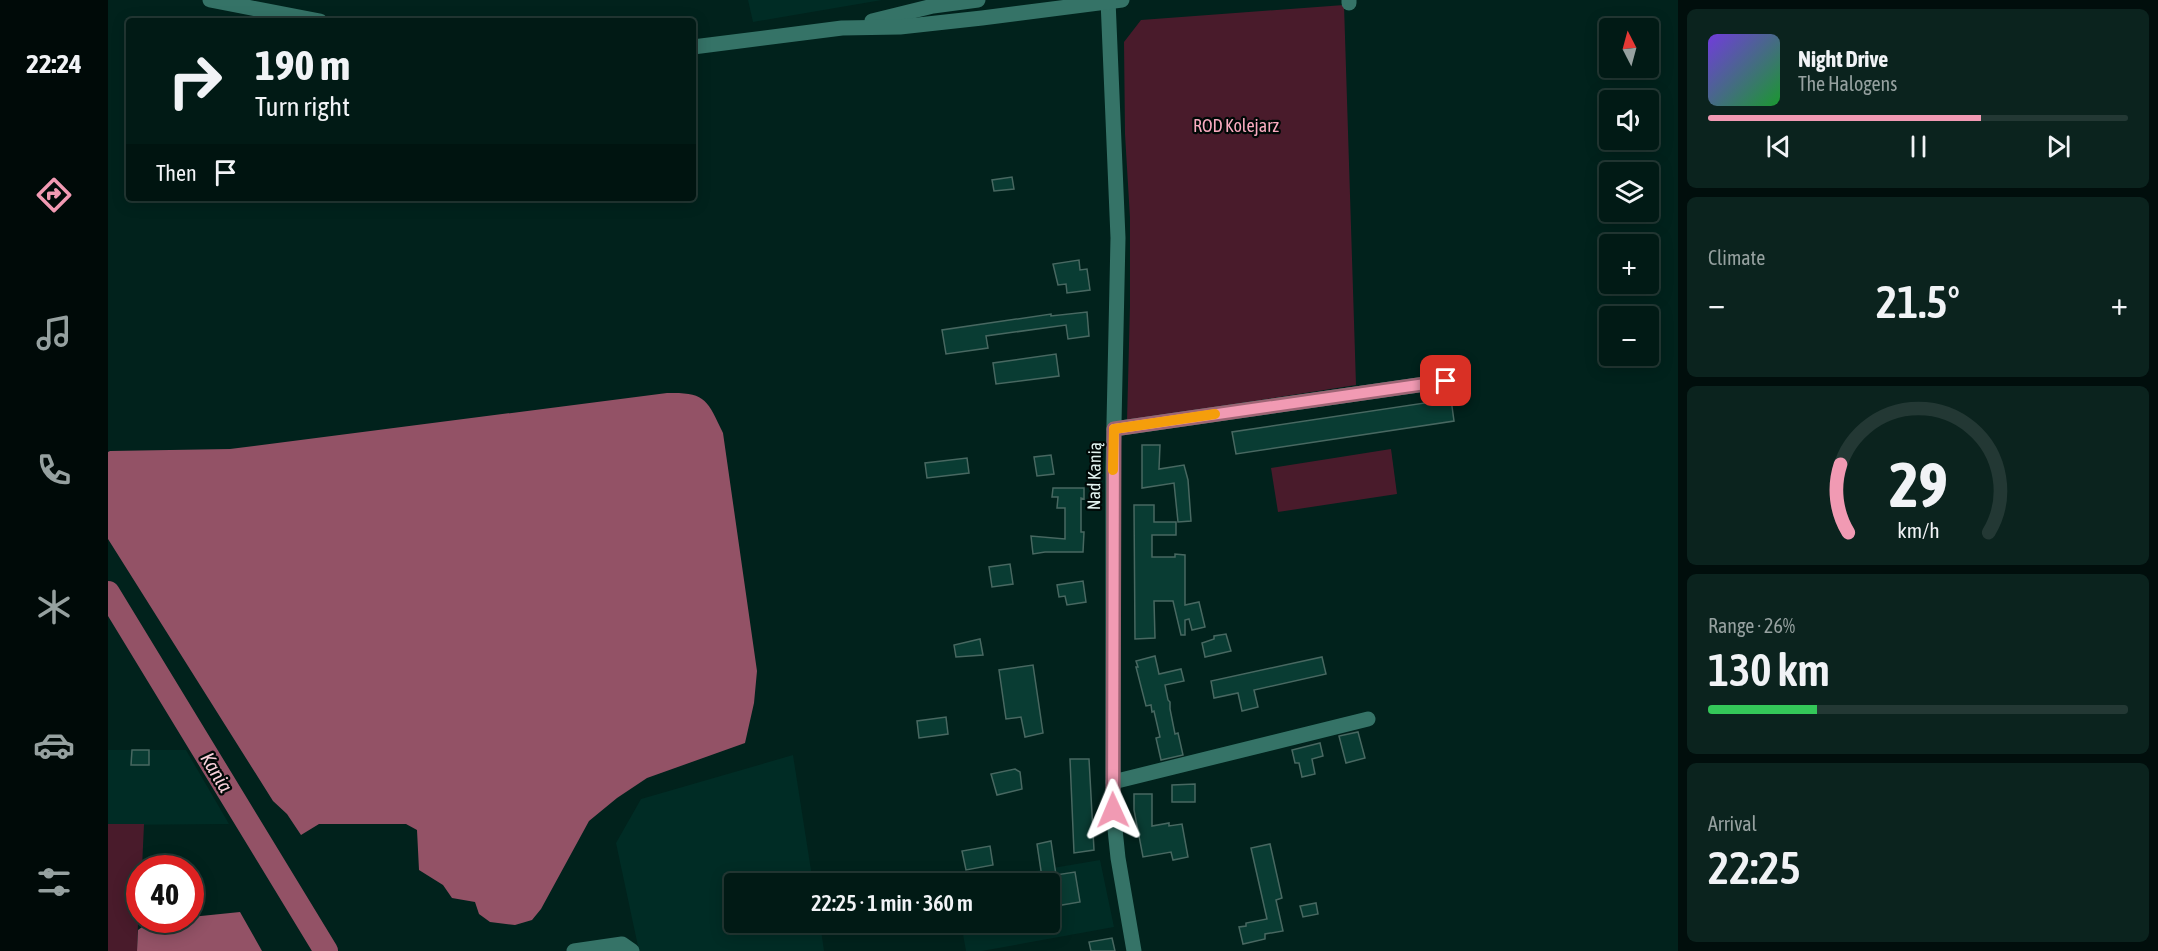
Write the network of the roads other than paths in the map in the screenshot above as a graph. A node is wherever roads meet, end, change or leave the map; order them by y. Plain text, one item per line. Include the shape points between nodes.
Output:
1 (210, 0) edge
2 (978, 0) edge
3 (1113, 1) edge
4 (304, 18) edge
5 (842, 28) junction
6 (696, 46) edge
7 (1446, 381) dead end
8 (1114, 429) junction
9 (1368, 719) dead end
10 (1113, 782) junction
11 (574, 951) edge
12 (632, 951) edge
13 (1134, 951) edge

1 - 4 street
2 - 5 street via 933,6
3 - 5 street via 900,27
3 - 8 street, Nad Kanią via 1118,238
5 - 6 street
7 - 8 street
8 - 10 street, Nad Kanią
9 - 10 street
10 - 13 street, Nad Kanią via 1118,858
11 - 12 street via 622,944

